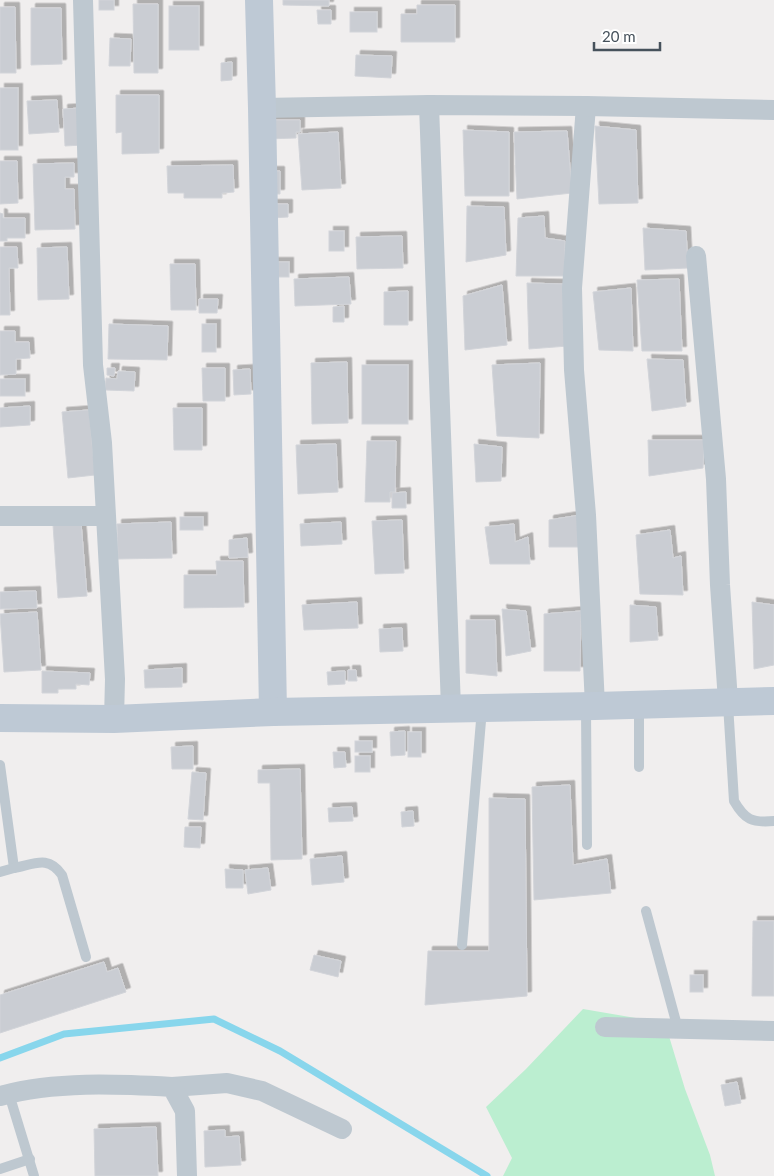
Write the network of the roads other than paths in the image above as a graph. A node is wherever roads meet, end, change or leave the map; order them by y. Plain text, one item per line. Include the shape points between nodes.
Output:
1 (84, 0) edge
2 (259, 0) edge
3 (429, 105) junction
4 (586, 106) junction
5 (262, 108) junction
6 (774, 110) edge
7 (696, 256) dead end
8 (0, 516) edge
9 (106, 516) junction
10 (774, 701) edge
11 (728, 702) junction
12 (639, 705) junction
13 (590, 706) junction
14 (451, 708) junction
15 (482, 708) junction
16 (273, 712) junction
17 (0, 718) edge
18 (114, 719) junction
19 (0, 765) edge
20 (640, 767) dead end
21 (774, 822) edge
22 (587, 845) dead end
23 (14, 868) junction
24 (0, 872) edge
25 (646, 911) dead end
26 (462, 945) dead end
27 (86, 957) dead end
28 (605, 1026) dead end
29 (678, 1029) junction
30 (774, 1030) edge
31 (172, 1087) junction
32 (5, 1095) edge
33 (342, 1128) dead end
34 (30, 1159) junction
35 (0, 1169) edge
36 (34, 1176) edge
37 (187, 1176) edge

1 - 9 street via 93,365
2 - 5 street
3 - 4 street
3 - 5 street
3 - 14 street
4 - 6 street
4 - 13 street via 572,288 574,370 586,515
5 - 16 street
7 - 11 street via 716,479
8 - 9 street
9 - 18 street via 115,679
10 - 11 street
11 - 12 street
11 - 21 lane via 734,801 750,820
12 - 13 street
12 - 20 lane
13 - 15 street
13 - 22 lane
14 - 15 street
14 - 16 street
15 - 26 lane
16 - 18 street
17 - 18 street
19 - 23 lane
23 - 24 lane
23 - 27 lane via 44,861 56,866 62,874
25 - 29 lane
28 - 29 street
29 - 30 street
31 - 32 street via 56,1087
31 - 33 street via 227,1083 262,1091
31 - 37 street via 185,1112
32 - 34 lane
34 - 35 lane
34 - 36 lane

